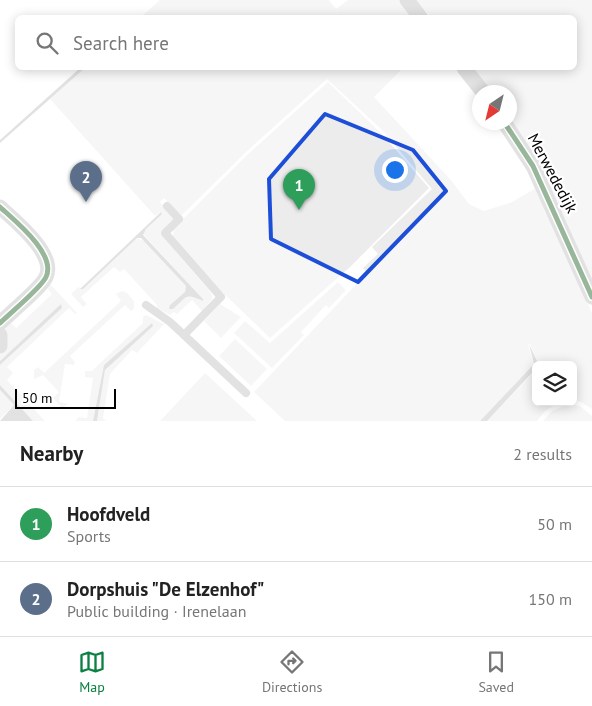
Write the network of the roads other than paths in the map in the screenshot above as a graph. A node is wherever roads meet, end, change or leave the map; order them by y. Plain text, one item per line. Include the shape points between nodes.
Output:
1 (407, 0) edge
2 (419, 15) edge
3 (466, 70) edge
4 (477, 85) edge
5 (509, 130) edge
6 (166, 206) dead end
7 (0, 207) edge
8 (592, 297) edge
9 (146, 305) dead end
10 (0, 323) edge
11 (0, 335) edge
12 (184, 335) junction
13 (0, 346) edge
14 (246, 393) dead end

1 - 2 street
3 - 4 street
5 - 8 street, Merwededijk via 540,181
6 - 12 lane via 179,219 165,232 221,297
7 - 10 street via 37,243 48,270 44,282
9 - 12 lane
11 - 13 street
12 - 14 lane

